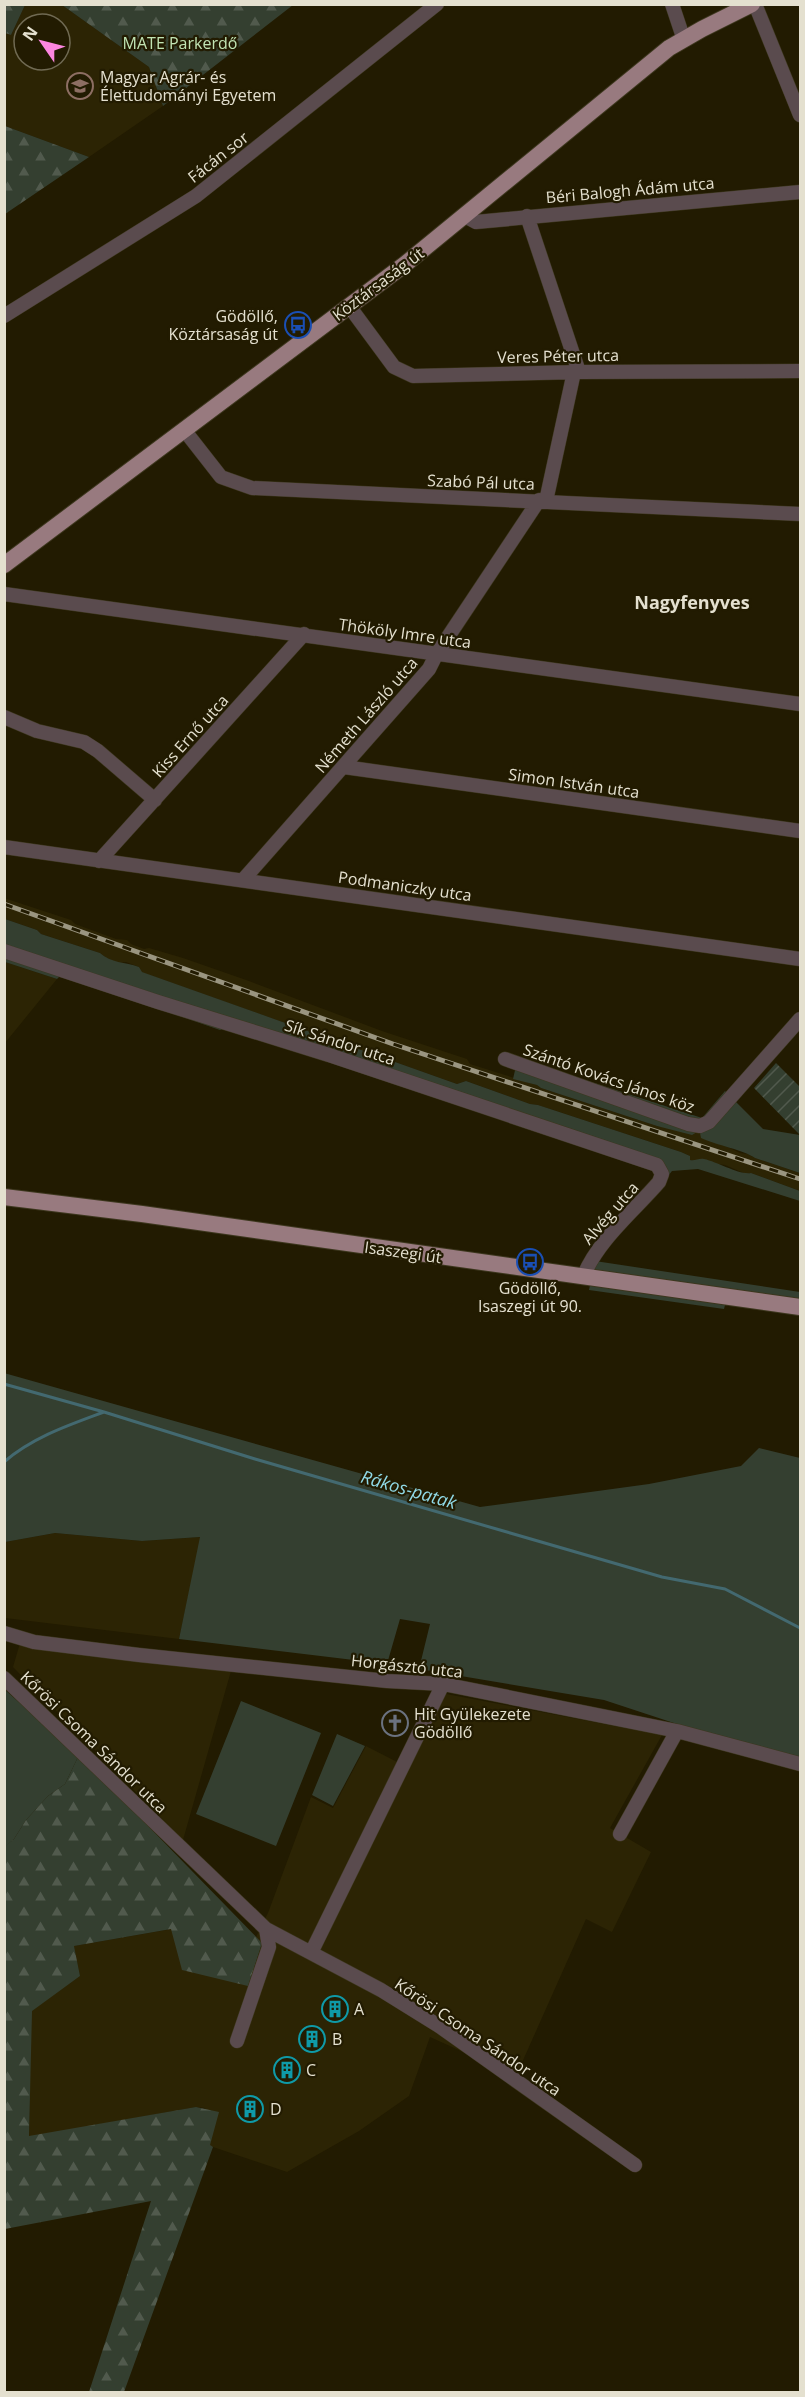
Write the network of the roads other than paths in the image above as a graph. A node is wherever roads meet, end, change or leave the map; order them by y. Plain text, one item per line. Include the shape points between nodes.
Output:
1 (437, 4) edge
2 (672, 4) edge
3 (754, 4) edge
4 (684, 39) junction
5 (801, 115) edge
6 (801, 192) edge
7 (465, 216) junction
8 (527, 216) junction
9 (349, 306) junction
10 (4, 316) edge
11 (801, 370) edge
12 (576, 372) junction
13 (185, 431) junction
14 (542, 500) junction
15 (801, 514) edge
16 (4, 565) edge
17 (4, 594) edge
18 (304, 634) junction
19 (436, 655) junction
20 (801, 704) edge
21 (4, 717) edge
22 (344, 767) junction
23 (154, 800) junction
24 (801, 831) edge
25 (4, 848) edge
26 (99, 861) junction
27 (243, 880) junction
28 (4, 951) edge
29 (801, 959) edge
30 (801, 1018) edge
31 (505, 1059) dead end
32 (661, 1172) joint
33 (4, 1197) edge
34 (583, 1277) junction
35 (801, 1307) edge
36 (4, 1632) edge
37 (4, 1678) edge
38 (443, 1684) junction
39 (677, 1731) junction
40 (801, 1764) edge
41 (620, 1834) dead end
42 (266, 1929) junction
43 (311, 1953) junction
44 (237, 2041) dead end
45 (635, 2165) dead end

1 - 10 street, Fácán sor via 196,196
2 - 4 street
3 - 4 main road, Köztársaság út
3 - 5 street
4 - 7 main road, Köztársaság út
6 - 8 street, Béri Balogh Ádám utca
7 - 8 street, Béri Balogh Ádám utca via 476,222
7 - 9 main road, Köztársaság út
8 - 12 street
9 - 12 street, Veres Péter utca via 388,360 405,374
9 - 13 main road, Köztársaság út
11 - 12 street, Veres Péter utca
12 - 14 street, Németh László utca
13 - 14 street, Szabó Pál utca via 221,477 252,488
13 - 16 main road, Köztársaság út
14 - 15 street, Szabó Pál utca
14 - 19 street, Németh László utca
17 - 18 street, Thököly Imre utca
18 - 19 street, Thököly Imre utca
18 - 23 street, Kiss Ernő utca
19 - 20 street, Thököly Imre utca
19 - 22 street, Németh László utca via 429,669
21 - 23 street via 37,731 84,742
22 - 24 street, Simon István utca
22 - 27 street, Németh László utca
23 - 26 street, Kiss Ernő utca
25 - 26 street, Podmaniczky utca
26 - 27 street, Podmaniczky utca
27 - 29 street, Podmaniczky utca
28 - 32 street, Sík Sándor utca via 624,1153 654,1164
30 - 31 street, Szántó Kovács János köz via 703,1126
32 - 34 street, Alvég utca via 659,1182 600,1248
33 - 34 main road, Isaszegi út
34 - 35 main road, Isaszegi út
36 - 38 street, Horgásztó utca via 40,1643
37 - 42 street, Kőrösi Csoma Sándor utca
38 - 39 street, Horgásztó utca
38 - 43 street
39 - 40 street, Horgásztó utca
39 - 41 street
42 - 43 street, Kőrösi Csoma Sándor utca
42 - 44 street via 269,1947
43 - 45 street, Kőrösi Csoma Sándor utca via 439,2026

